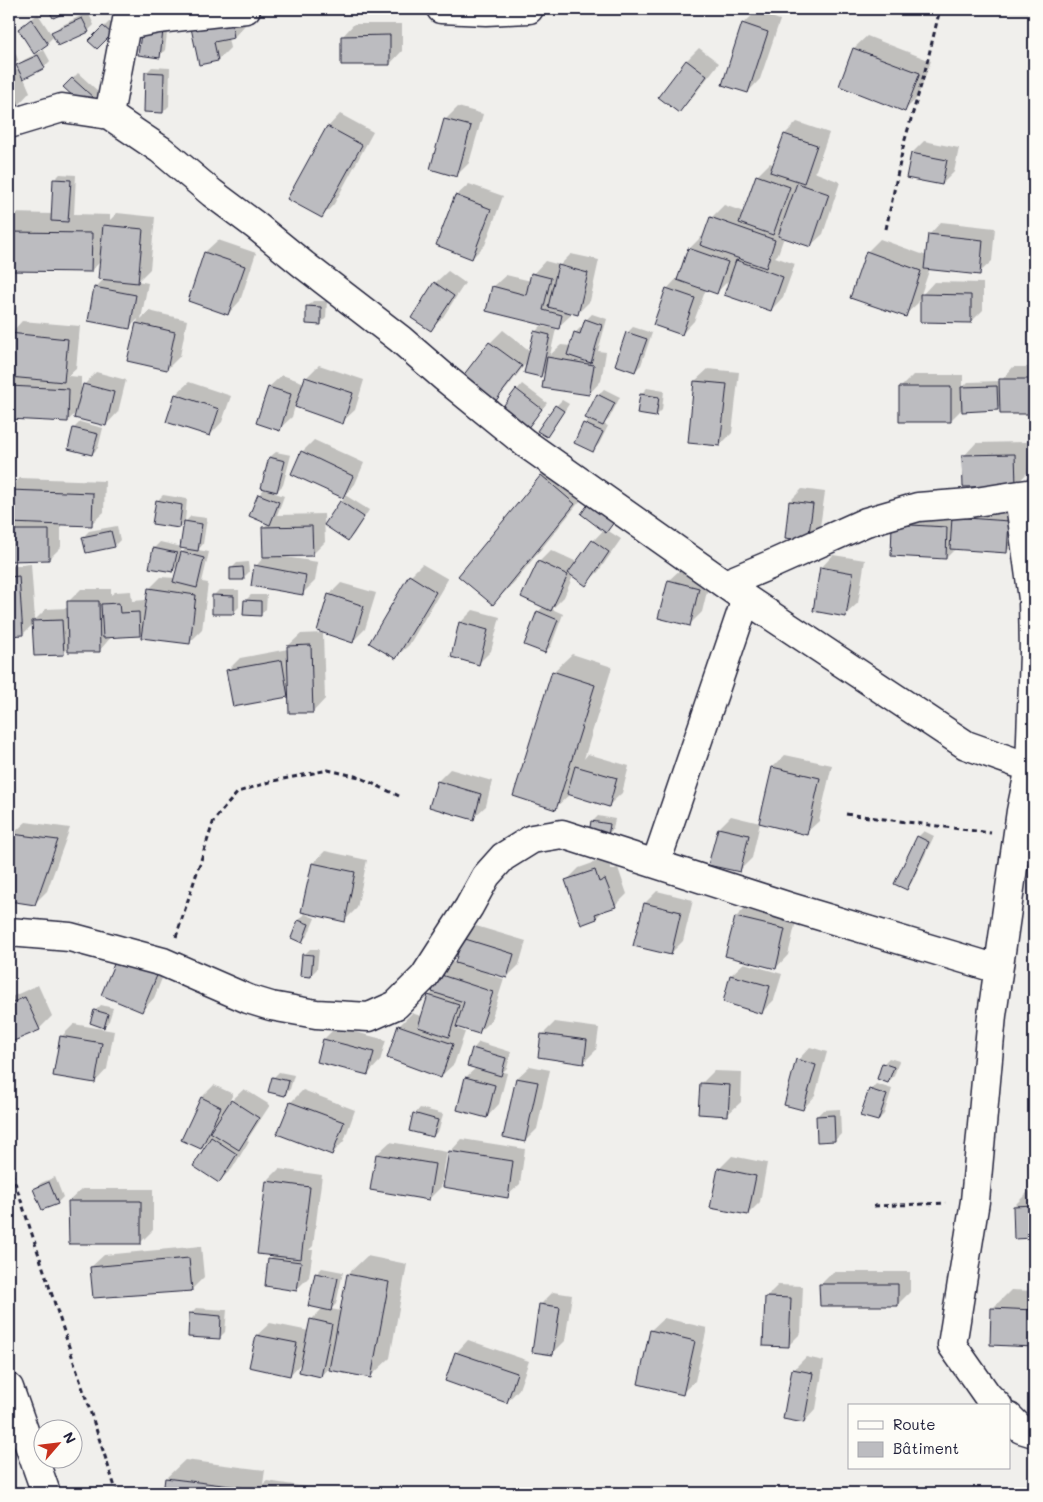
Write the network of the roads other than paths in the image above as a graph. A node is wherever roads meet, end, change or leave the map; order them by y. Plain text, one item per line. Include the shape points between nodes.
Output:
1 (246, 9) edge
2 (441, 9) edge
3 (529, 9) edge
4 (128, 17) edge
5 (109, 115) junction
6 (9, 124) edge
7 (1027, 495) edge
8 (736, 591) junction
9 (1032, 768) edge
10 (656, 863) junction
11 (9, 932) edge
12 (998, 969) junction
13 (9, 1388) edge
14 (996, 1404) edge
15 (1010, 1418) edge
16 (1034, 1433) edge
17 (46, 1493) edge

1 - 4 street via 158,19
2 - 3 street
4 - 5 street
5 - 6 street via 62,108
5 - 8 street via 161,150 400,339 525,443
7 - 8 street via 918,507 866,522 770,565
7 - 9 street via 1034,599
8 - 9 street via 966,745
8 - 10 street
9 - 12 street
10 - 11 street via 562,834 532,839 504,857 486,876 424,977 396,1005 369,1017 316,1014 271,1006 163,962 70,937
10 - 12 street
12 - 14 street via 975,1201 952,1345
13 - 17 street
15 - 16 street via 1021,1429

